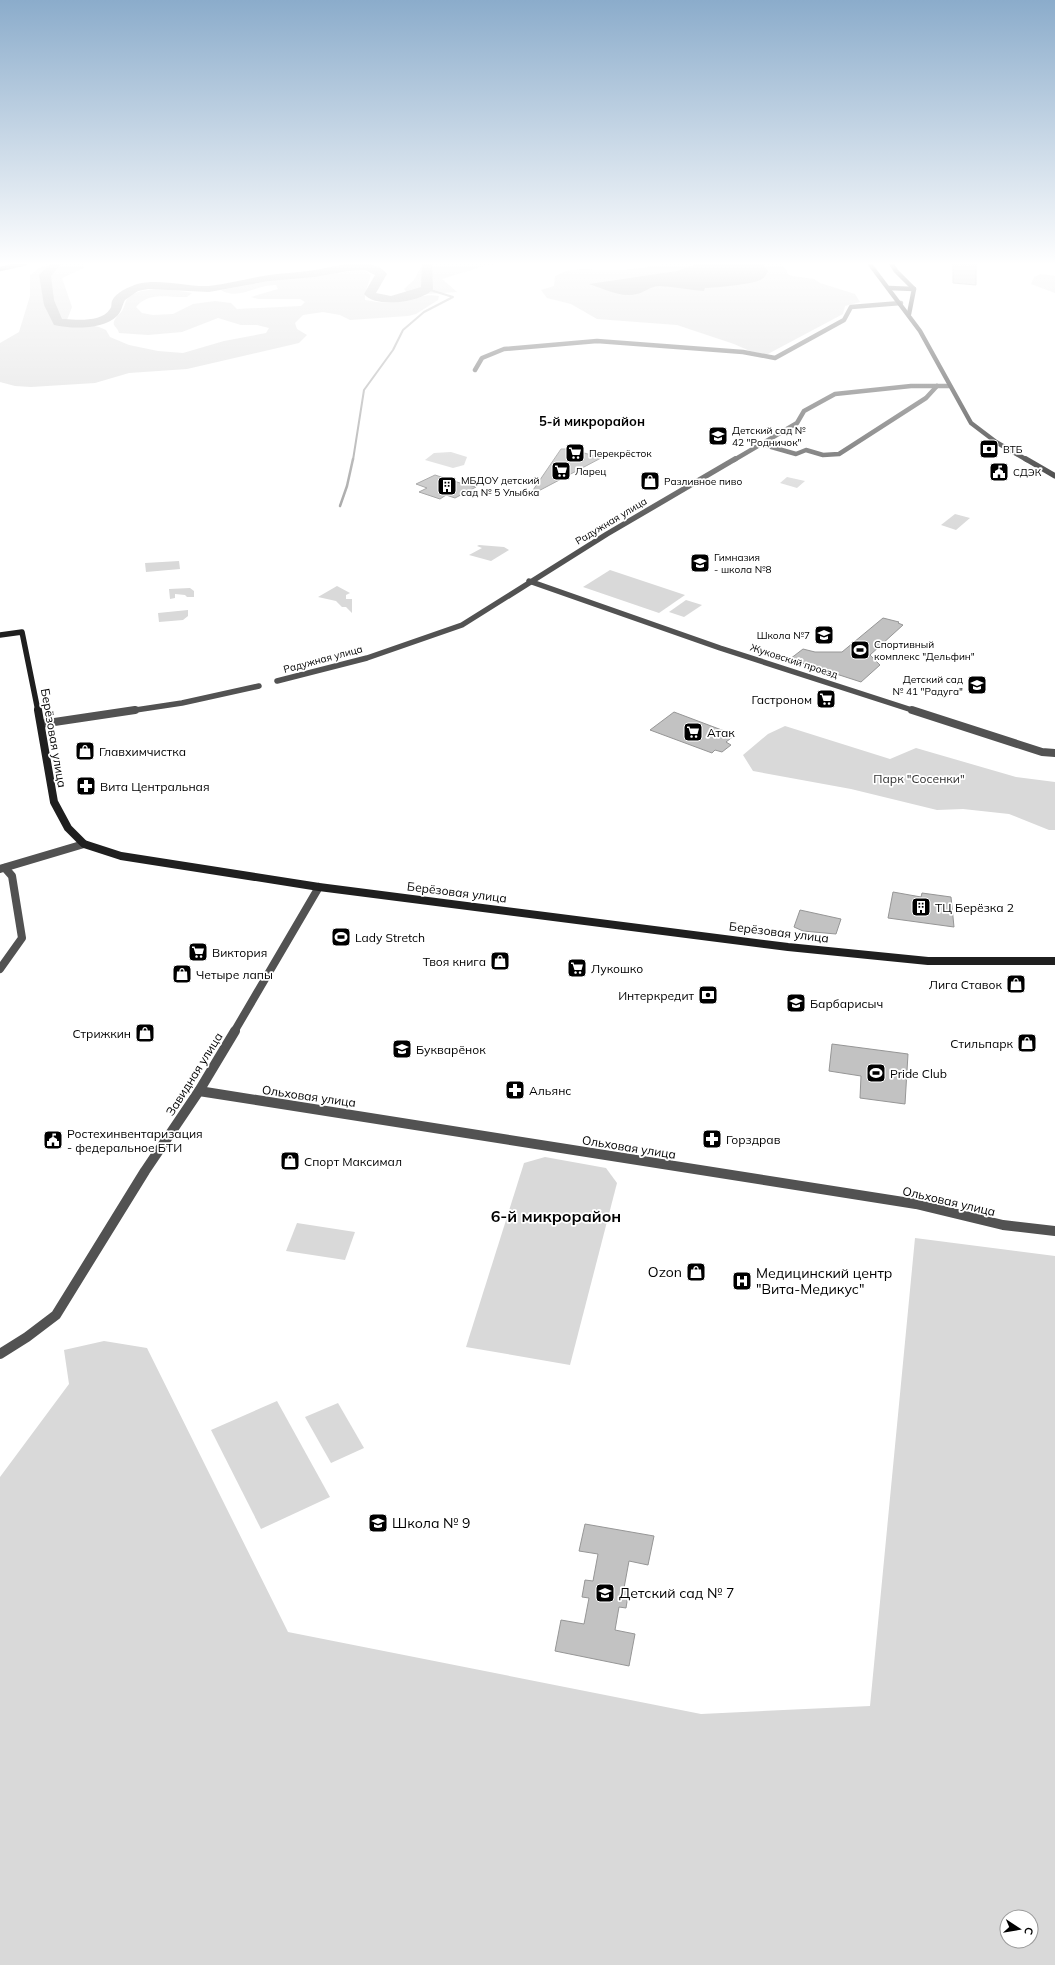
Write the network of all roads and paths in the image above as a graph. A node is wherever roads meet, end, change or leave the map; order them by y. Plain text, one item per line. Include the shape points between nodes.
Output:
1 (490, 355) edge
2 (757, 355) edge
3 (781, 355) edge
4 (934, 355) edge
5 (475, 370) dead end
6 (937, 386) junction
7 (950, 386) junction
8 (761, 444) junction
9 (1055, 476) edge
10 (529, 581) junction
11 (0, 635) edge
12 (277, 682) dead end
13 (259, 686) dead end
14 (40, 724) junction
15 (1055, 753) edge
16 (84, 844) junction
17 (3, 869) edge
18 (319, 887) junction
19 (1055, 961) edge
20 (0, 969) edge
21 (199, 1091) junction
22 (1055, 1231) edge
23 (0, 1354) edge

1 - 5 street via 482,358
2 - 3 street via 775,358
4 - 7 street
6 - 7 street, Радужная улица
6 - 8 street, Радужная улица via 911,386 835,394 804,411 797,423
6 - 8 street via 926,398 839,454 806,450 796,454
7 - 9 street via 971,423 978,429
8 - 10 street, Радужная улица
10 - 12 street, Радужная улица via 462,625 367,658
10 - 15 street, Жуковский проезд via 803,675 1042,752
11 - 14 street, Берёзовая улица via 22,632
13 - 14 street via 182,703
14 - 16 street, Берёзовая улица via 54,802 68,828
16 - 17 street
16 - 18 street, Берёзовая улица via 121,856
17 - 20 street via 12,876 22,938
18 - 19 street, Берёзовая улица via 910,960
18 - 21 street, Завидная улица
21 - 22 street, Ольховая улица via 916,1204 1003,1225
21 - 23 street, Завидная улица via 56,1314

